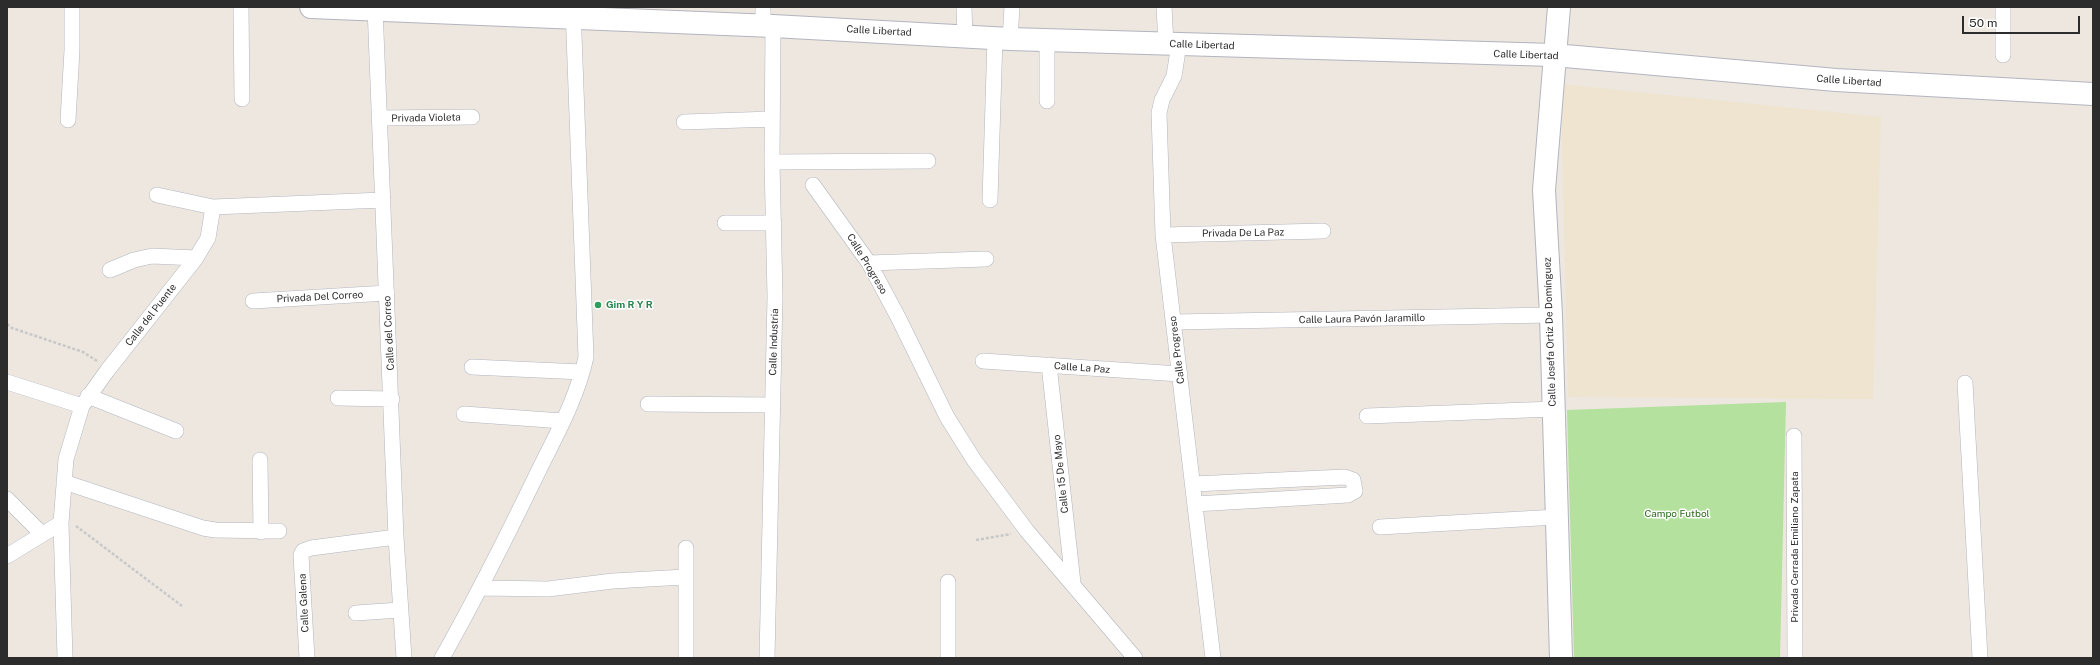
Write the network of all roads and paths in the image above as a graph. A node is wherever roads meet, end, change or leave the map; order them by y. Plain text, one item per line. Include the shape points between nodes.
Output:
1 (72, 7) edge
2 (241, 7) edge
3 (311, 7) edge
4 (964, 7) edge
5 (1012, 7) edge
6 (1164, 7) edge
7 (1558, 7) edge
8 (2003, 7) edge
9 (375, 8) edge
10 (573, 12) edge
11 (766, 20) edge
12 (965, 36) junction
13 (1003, 38) junction
14 (1047, 40) junction
15 (1173, 44) junction
16 (1554, 55) junction
17 (2003, 55) dead end
18 (2093, 94) edge
19 (242, 99) dead end
20 (1047, 101) dead end
21 (472, 117) dead end
22 (380, 118) junction
23 (772, 119) junction
24 (68, 120) dead end
25 (684, 122) dead end
26 (928, 161) dead end
27 (772, 162) junction
28 (813, 185) dead end
29 (157, 196) dead end
30 (383, 200) junction
31 (990, 200) dead end
32 (213, 207) junction
33 (725, 223) dead end
34 (774, 223) junction
35 (1324, 232) dead end
36 (1163, 235) junction
37 (196, 258) junction
38 (986, 259) dead end
39 (869, 263) junction
40 (110, 270) dead end
41 (387, 293) junction
42 (253, 302) dead end
43 (1551, 315) junction
44 (1174, 322) junction
45 (7, 324) edge
46 (983, 361) dead end
47 (1049, 365) junction
48 (472, 367) dead end
49 (108, 371) junction
50 (582, 372) junction
51 (1180, 374) junction
52 (7, 382) edge
53 (1965, 383) dead end
54 (338, 398) dead end
55 (392, 399) junction
56 (85, 401) junction
57 (648, 404) dead end
58 (772, 405) junction
59 (1554, 410) junction
60 (464, 414) dead end
61 (1367, 416) dead end
62 (563, 421) junction
63 (176, 431) dead end
64 (1794, 436) dead end
65 (260, 460) dead end
66 (64, 482) junction
67 (1224, 482) junction
68 (1193, 484) junction
69 (7, 499) edge
70 (1225, 502) junction
71 (1195, 504) junction
72 (1557, 517) junction
73 (62, 518) junction
74 (1380, 527) dead end
75 (278, 531) dead end
76 (1027, 531) junction
77 (261, 532) junction
78 (42, 534) junction
79 (396, 537) junction
80 (976, 540) dead end
81 (686, 548) dead end
82 (7, 556) edge
83 (685, 577) junction
84 (948, 582) dead end
85 (1073, 583) junction
86 (482, 588) junction
87 (182, 606) dead end
88 (400, 610) junction
89 (356, 613) dead end
90 (65, 658) edge
91 (307, 658) edge
92 (404, 658) edge
93 (442, 658) edge
94 (686, 658) edge
95 (768, 658) edge
96 (948, 658) edge
97 (1135, 658) edge
98 (1213, 658) edge
99 (1561, 658) edge
100 (1795, 658) edge
101 (1980, 658) edge

1 - 24 street
2 - 19 street
3 - 9 main road, Calle Libertad
4 - 12 street
5 - 13 street
6 - 15 street
7 - 16 main road, Calle Josefa Ortiz De Domínguez
8 - 17 street
9 - 10 main road, Calle Libertad
9 - 22 street, Calle del Correo
10 - 11 main road, Calle Libertad
10 - 50 street via 586,342
11 - 12 main road, Calle Libertad
11 - 23 street, Calle Industria
12 - 13 main road, Calle Libertad
13 - 14 main road, Calle Libertad
13 - 31 street
14 - 15 main road, Calle Libertad
14 - 20 street
15 - 16 main road, Calle Libertad
15 - 36 street, Calle Progreso via 1174,76 1162,100 1159,113
16 - 18 main road, Calle Libertad via 1836,80
16 - 43 main road, Calle Josefa Ortiz De Domínguez via 1544,190
21 - 22 street, Privada Violeta
22 - 30 street, Calle del Correo
23 - 25 street
23 - 27 street, Calle Industria
26 - 27 street
27 - 34 street, Calle Industria
28 - 39 street, Calle Progreso
29 - 32 street
30 - 32 street
30 - 41 street, Calle del Correo
32 - 37 street, Calle del Puente via 208,238
33 - 34 street
34 - 58 street, Calle Industria
35 - 36 street, Privada De La Paz
36 - 44 street, Calle Progreso
37 - 40 street via 152,256
37 - 49 street, Calle del Puente
38 - 39 street
39 - 76 street, Calle Progreso via 959,439
41 - 42 street, Privada Del Correo
41 - 55 street, Calle del Correo
43 - 44 street, Calle Laura Pavón Jaramillo
43 - 59 main road, Calle Josefa Ortiz De Domínguez
44 - 51 street, Calle Progreso
45 - 49 path via 12,328 83,352
46 - 47 street, Calle La Paz
47 - 51 street, Calle La Paz
47 - 85 street, Calle 15 De Mayo
48 - 50 street
49 - 56 street, Calle del Puente
50 - 62 street
51 - 68 street, Calle Progreso
52 - 56 street
53 - 101 street
54 - 55 street
55 - 79 street, Calle del Correo
56 - 63 street
56 - 66 street, Calle del Puente via 69,444
57 - 58 street
58 - 95 street, Calle Industria
59 - 61 street
59 - 72 main road, Calle Josefa Ortiz De Domínguez
60 - 62 street
62 - 86 street
64 - 100 street, Privada Cerrada Emiliano Zapata
65 - 77 street
66 - 73 street, Calle del Puente
66 - 77 street via 203,528
67 - 68 street
67 - 70 street
67 - 70 street via 1345,477 1353,480 1355,485 1355,491 1348,495
68 - 71 street, Calle Progreso
69 - 78 street
70 - 71 street
71 - 98 street, Calle Progreso
72 - 74 street
72 - 99 main road, Calle Josefa Ortiz De Domínguez
73 - 78 street
73 - 87 path
73 - 90 street, Calle del Puente
75 - 77 street
76 - 80 path
76 - 85 street, Calle Progreso
78 - 82 street
79 - 88 street, Calle del Correo
79 - 91 street, Calle Galena via 305,549 301,555
81 - 83 street
83 - 86 street via 613,581 548,589
83 - 94 street
84 - 96 street
85 - 97 street, Calle Progreso
86 - 93 street
88 - 89 street
88 - 92 street, Calle del Correo

